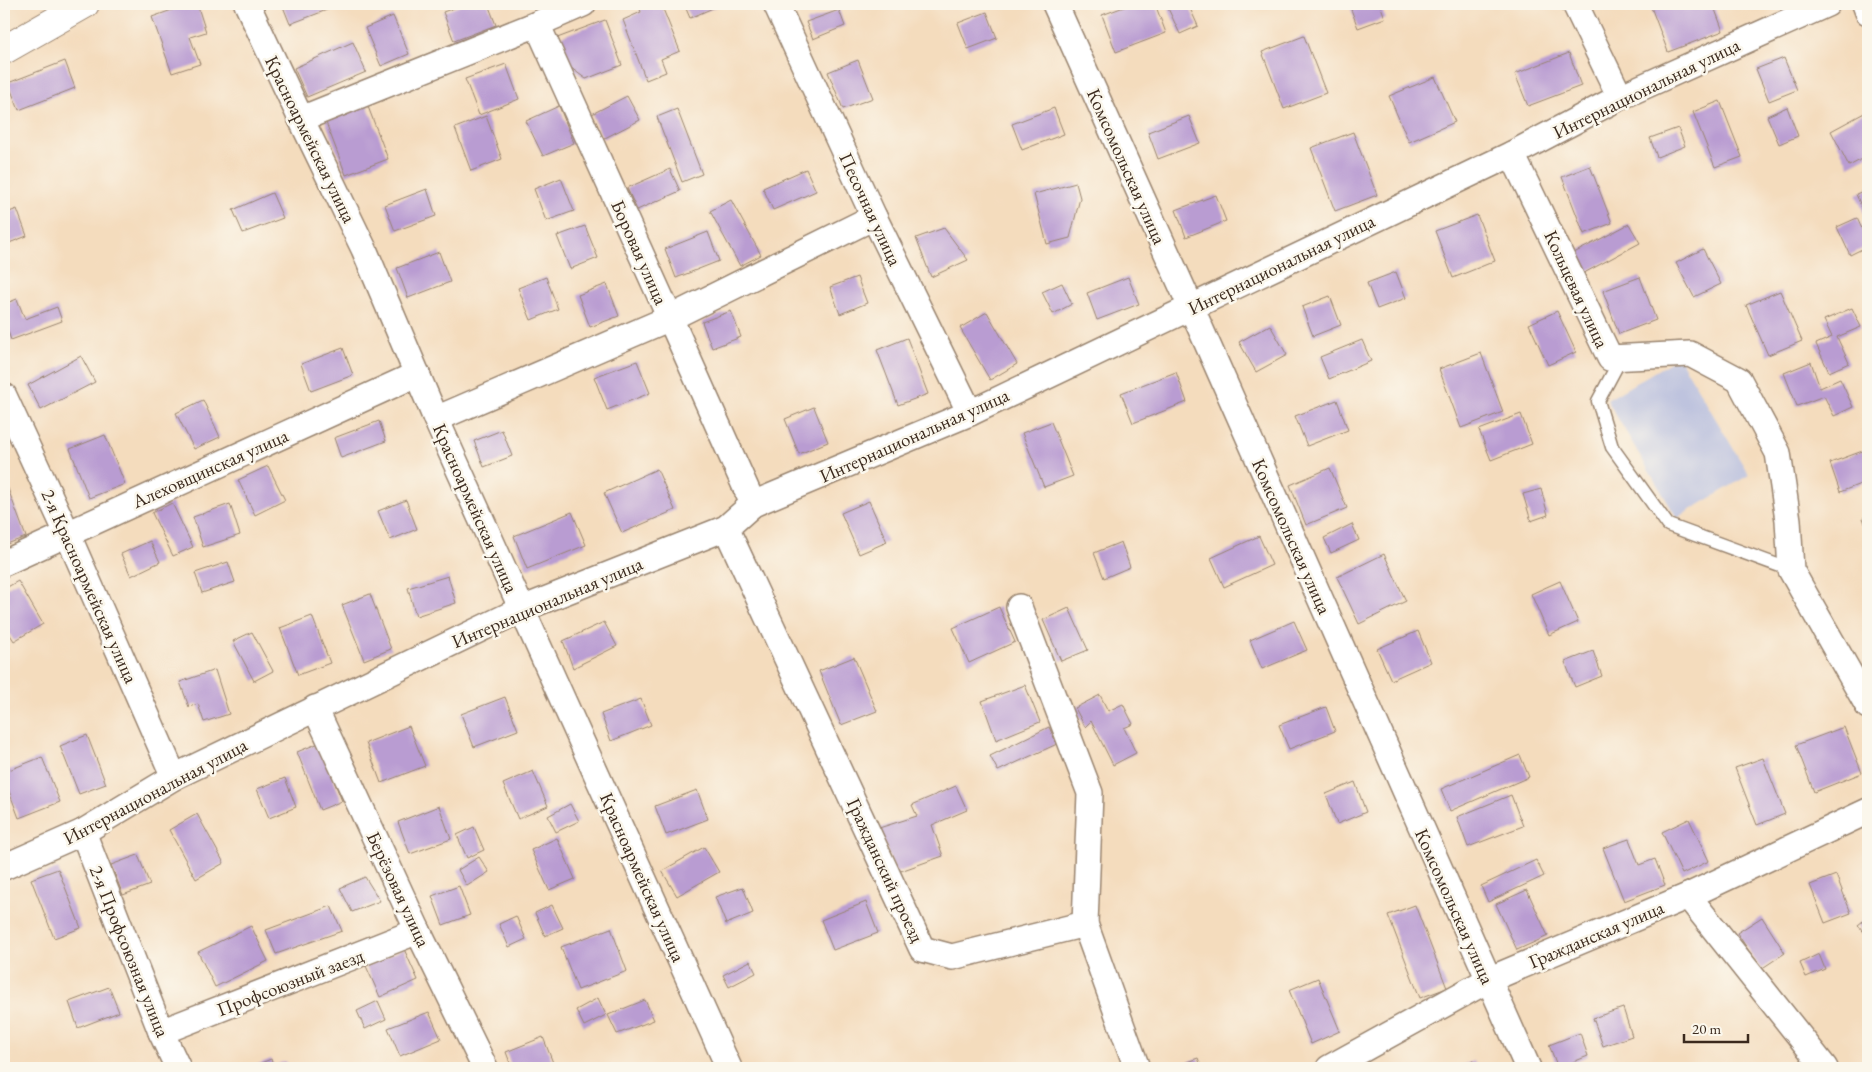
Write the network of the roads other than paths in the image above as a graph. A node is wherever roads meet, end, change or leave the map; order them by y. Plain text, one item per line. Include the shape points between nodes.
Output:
1 (84, 4) edge
2 (247, 4) edge
3 (583, 4) edge
4 (776, 4) edge
5 (1054, 4) edge
6 (1575, 4) edge
7 (1827, 4) edge
8 (1865, 4) edge
9 (1868, 12) edge
10 (536, 24) junction
11 (4, 50) edge
12 (1620, 97) junction
13 (300, 119) junction
14 (1512, 154) junction
15 (874, 217) junction
16 (1191, 307) junction
17 (670, 318) junction
18 (1621, 358) junction
19 (417, 374) junction
20 (4, 396) edge
21 (970, 412) junction
22 (436, 419) junction
23 (753, 504) junction
24 (726, 528) junction
25 (67, 533) junction
26 (4, 563) edge
27 (1792, 570) junction
28 (1019, 607) dead end
29 (522, 609) junction
30 (1868, 706) edge
31 (315, 708) junction
32 (174, 777) junction
33 (1868, 811) edge
34 (82, 832) junction
35 (4, 867) edge
36 (1688, 896) junction
37 (1085, 924) junction
38 (418, 931) junction
39 (1488, 980) junction
40 (161, 1032) junction
41 (178, 1068) edge
42 (485, 1068) edge
43 (729, 1068) edge
44 (1137, 1068) edge
45 (1329, 1068) edge
46 (1528, 1068) edge
47 (1825, 1068) edge

1 - 11 street
2 - 13 street, Красноармейская улица
3 - 10 street
4 - 15 street, Песочная улица
5 - 16 street, Комсомольская улица
6 - 12 street
7 - 12 street, Интернациональная улица
8 - 9 street
10 - 13 street
10 - 17 street, Боровая улица
12 - 14 street, Интернациональная улица
13 - 19 street, Красноармейская улица via 364,249
14 - 16 street, Интернациональная улица
14 - 18 street, Кольцевая улица via 1610,358
15 - 17 street, Боровая улица
15 - 21 street, Песочная улица
16 - 21 street, Интернациональная улица
16 - 39 street, Комсомольская улица
17 - 22 street
17 - 23 street
18 - 27 street, Кольцевая улица via 1690,354 1739,380 1778,453
18 - 27 lane via 1598,401 1612,447 1668,526
19 - 22 street, Красноармейская улица
19 - 25 street, Алеховщинская улица
20 - 25 street, 2-я Красноармейская улица
21 - 23 street, Интернациональная улица
22 - 29 street, Красноармейская улица
23 - 24 street, Интернациональная улица
24 - 29 street, Интернациональная улица
24 - 37 street, Гражданский проезд via 922,949 952,957
25 - 26 street, Алеховщинская улица
25 - 32 street, 2-я Красноармейская улица
27 - 30 street, Кольцевая улица
28 - 37 street via 1090,793
29 - 31 street, Интернациональная улица
29 - 43 street, Красноармейская улица
31 - 32 street, Интернациональная улица
31 - 38 street, Берёзовая улица
32 - 34 street, Интернациональная улица
33 - 36 street, Гражданская улица
34 - 35 street, Интернациональная улица
34 - 40 street, 2-я Профсоюзная улица
36 - 39 street, Гражданская улица
36 - 47 street
37 - 44 street
38 - 40 street, Профсоюзный заезд
38 - 42 street, Берёзовая улица
39 - 45 street, Гражданская улица
39 - 46 street, Комсомольская улица
40 - 41 street, 2-я Профсоюзная улица

